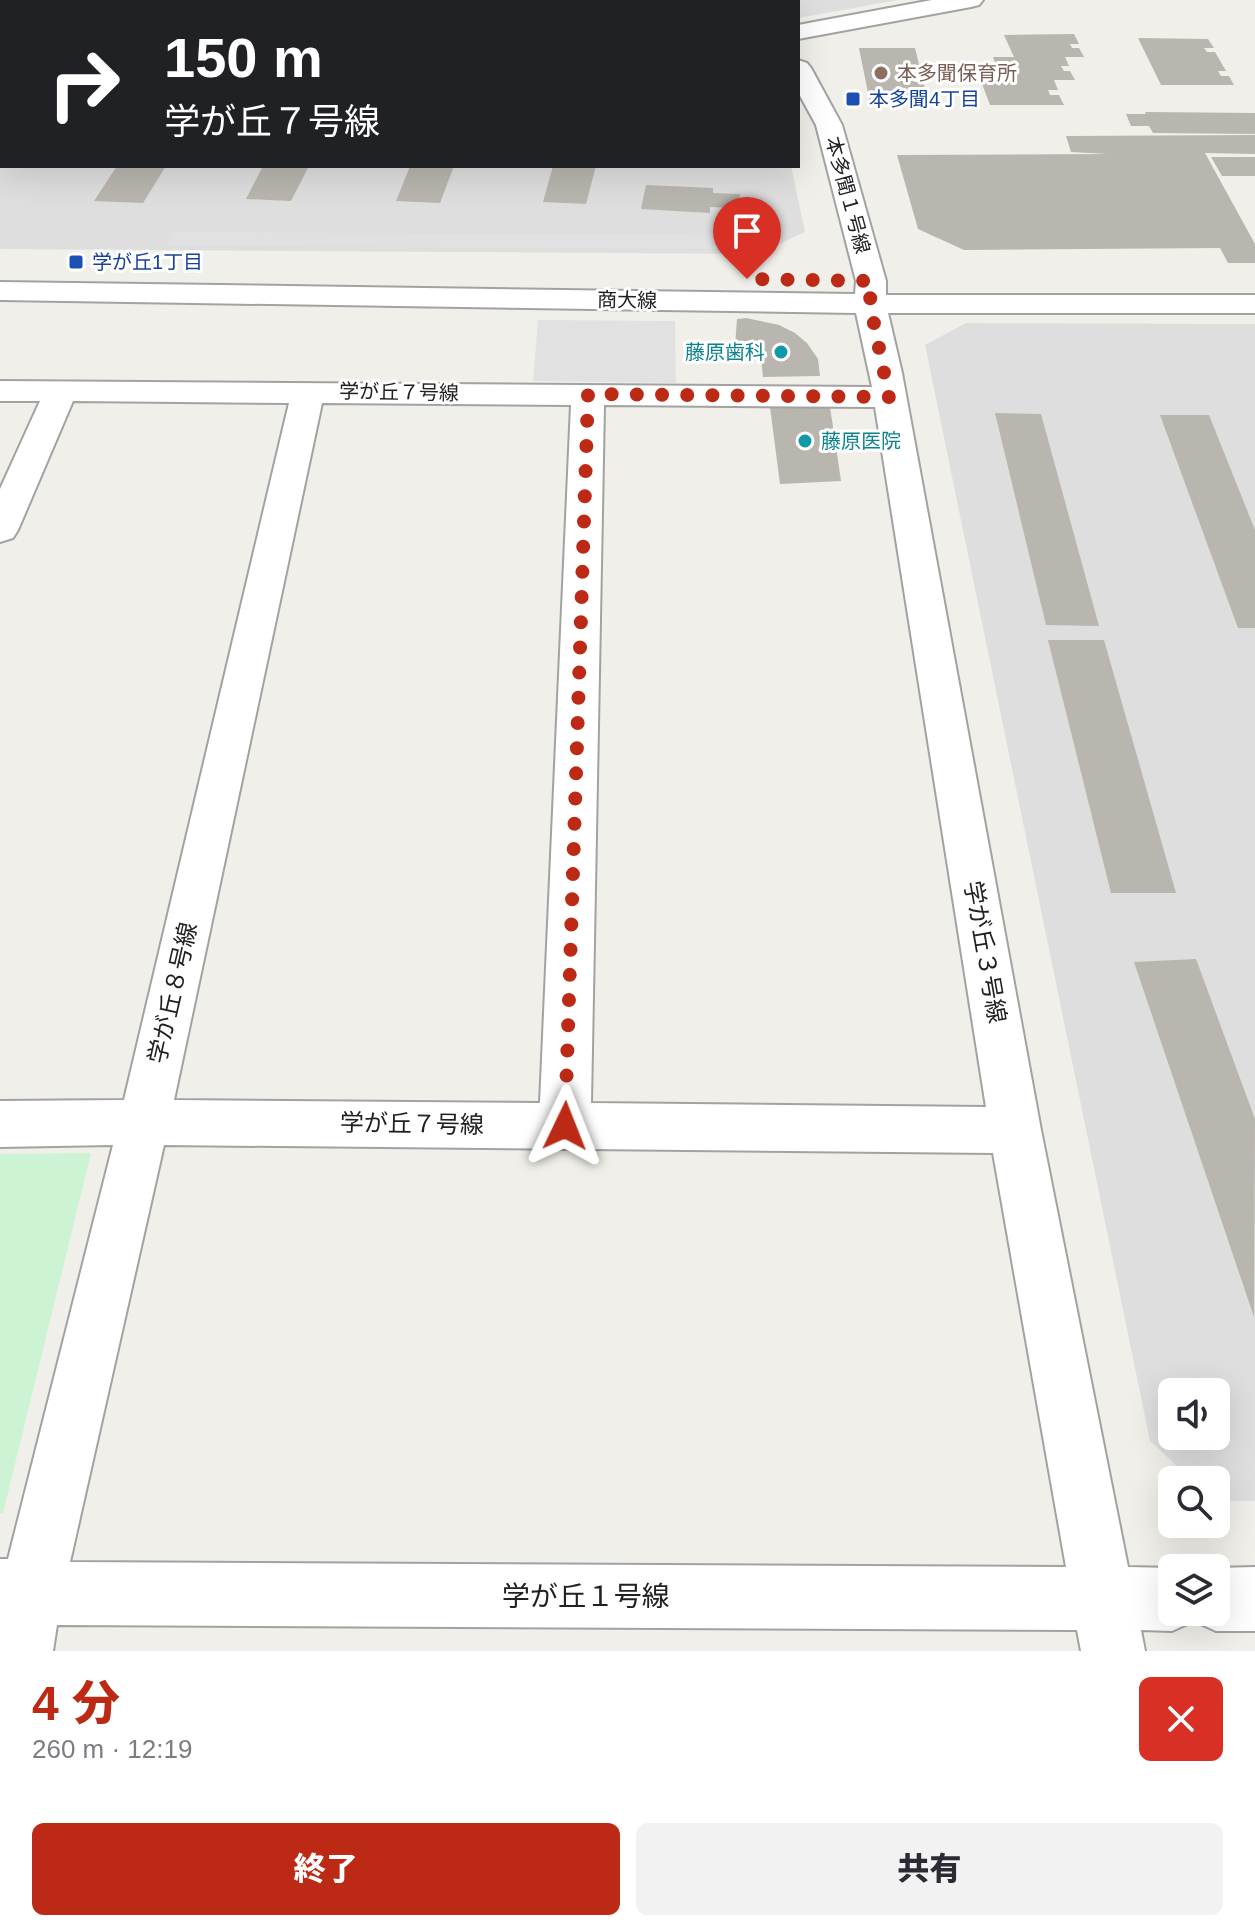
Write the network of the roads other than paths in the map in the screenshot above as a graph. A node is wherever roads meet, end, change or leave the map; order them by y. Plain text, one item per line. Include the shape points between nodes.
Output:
1 (971, 0) edge
2 (800, 32) edge
3 (800, 72) edge
4 (0, 271) edge
5 (1255, 282) edge
6 (0, 291) edge
7 (870, 292) junction
8 (1255, 304) edge
9 (0, 391) edge
10 (61, 391) junction
11 (308, 391) junction
12 (588, 394) junction
13 (889, 397) junction
14 (0, 530) edge
15 (144, 1122) junction
16 (0, 1124) edge
17 (565, 1126) junction
18 (1015, 1130) junction
19 (1230, 1599) edge
20 (1255, 1599) edge
21 (1158, 1605) edge
22 (17, 1611) edge
23 (1109, 1625) edge

1 - 2 street
3 - 7 street, 本多聞１号線 via 829,125
4 - 7 street, 商大線
5 - 7 street, 商大線
6 - 7 street, 商大線
7 - 8 street, 商大線
7 - 13 street, 学が丘３号線
9 - 10 street, 学が丘７号線
10 - 11 street, 学が丘７号線
10 - 14 street
11 - 12 street, 学が丘７号線
11 - 15 street, 学が丘８号線
12 - 13 street, 学が丘７号線
12 - 17 street
13 - 18 street, 学が丘３号線
15 - 16 street, 学が丘７号線
15 - 17 street, 学が丘７号線
15 - 22 street, 学が丘８号線
17 - 18 street, 学が丘７号線
18 - 23 street, 学が丘３号線
19 - 20 street
21 - 23 street, 学が丘１号線
22 - 23 street, 学が丘１号線

